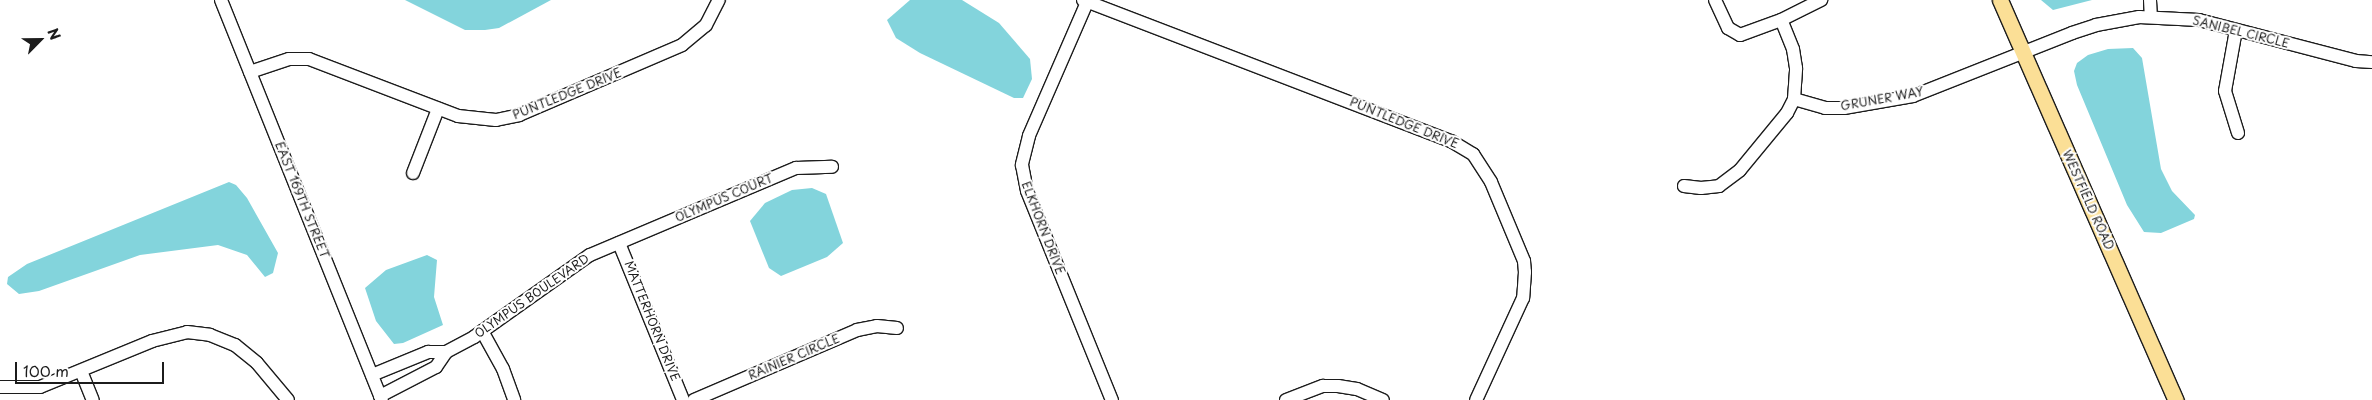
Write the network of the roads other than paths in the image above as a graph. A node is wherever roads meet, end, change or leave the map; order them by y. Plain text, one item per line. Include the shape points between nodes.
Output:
1 (221, 0) edge
2 (719, 0) edge
3 (1715, 0) edge
4 (1821, 0) edge
5 (2000, 0) edge
6 (2150, 0) edge
7 (1086, 1) edge
8 (2151, 17) junction
9 (1781, 20) junction
10 (2236, 30) junction
11 (2024, 55) junction
12 (2372, 62) edge
13 (250, 72) junction
14 (1794, 99) junction
15 (438, 109) junction
16 (2238, 133) dead end
17 (832, 167) dead end
18 (413, 173) dead end
19 (1684, 186) dead end
20 (619, 243) junction
21 (897, 328) dead end
22 (482, 331) junction
23 (446, 352) junction
24 (81, 371) junction
25 (372, 375) junction
26 (0, 387) edge
27 (381, 398) edge
28 (93, 400) edge
29 (288, 400) edge
30 (514, 400) edge
31 (683, 400) edge
32 (694, 400) edge
33 (1112, 400) edge
34 (1286, 400) edge
35 (1382, 400) edge
36 (1476, 400) edge
37 (2176, 400) edge

1 - 13 street, EAST 169TH STREET
2 - 15 street, PUNTLEDGE DRIVE via 706,25 689,41 518,116 483,120
3 - 9 street via 1733,34 1747,35
4 - 9 street
5 - 11 main road, WESTFIELD ROAD
6 - 8 street
7 - 33 street, ELKHORN DRIVE via 1029,136 1022,165 1030,200
7 - 36 street, PUNTLEDGE DRIVE via 1451,141 1472,154 1491,182 1524,261 1525,272 1522,298
8 - 10 street, SANIBEL CIRCLE via 2199,20
8 - 11 street, SANIBEL CIRCLE via 2096,25
9 - 14 street via 1793,49 1796,68
10 - 12 street, SANIBEL CIRCLE via 2356,61
10 - 16 street via 2225,91
11 - 14 street, GRUNER WAY via 1913,96 1844,108 1825,108
11 - 37 main road, WESTFIELD ROAD
13 - 15 street, PUNTLEDGE DRIVE via 289,59 309,58
13 - 25 street, EAST 169TH STREET
14 - 19 street via 1777,127 1740,170 1719,186
15 - 18 street
17 - 20 street, OLYMPUS COURT via 796,168
20 - 22 street, OLYMPUS BOULEVARD via 590,255
20 - 31 street, MATTERHORN DRIVE
21 - 32 street, RAINIER CIRCLE via 877,326 857,330
22 - 23 street, OLYMPUS BOULEVARD
22 - 30 street via 503,370
23 - 25 street, OLYMPUS BOULEVARD via 428,352
23 - 27 street, OLYMPUS BOULEVARD via 436,367
24 - 26 street via 40,387
24 - 28 street
24 - 29 street via 164,337 198,333 222,339 246,352
25 - 27 street, EAST 169TH STREET
34 - 35 street via 1323,386 1357,389

